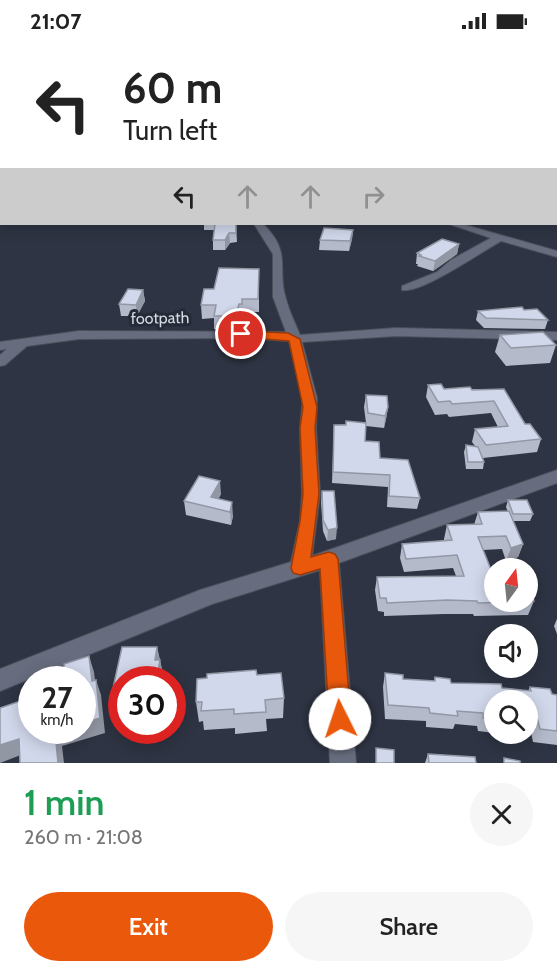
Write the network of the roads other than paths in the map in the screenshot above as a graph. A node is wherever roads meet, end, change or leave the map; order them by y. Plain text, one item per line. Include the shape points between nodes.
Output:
1 (259, 225) edge
2 (458, 225) edge
3 (500, 237) junction
4 (557, 254) edge
5 (406, 288) dead end
6 (557, 336) edge
7 (295, 339) junction
8 (25, 341) junction
9 (0, 346) edge
10 (0, 362) edge
11 (557, 476) edge
12 (329, 559) junction
13 (300, 568) junction
14 (0, 680) edge
15 (343, 763) edge

1 - 7 street via 278,254 279,297
2 - 3 street
3 - 4 street
3 - 5 street via 441,274
6 - 7 street, footpath via 396,332
7 - 8 street, footpath via 260,334 99,334
7 - 13 street via 310,407 311,494
8 - 9 street, footpath
8 - 10 street
11 - 12 street
12 - 13 street
12 - 15 street
13 - 14 street via 207,596

